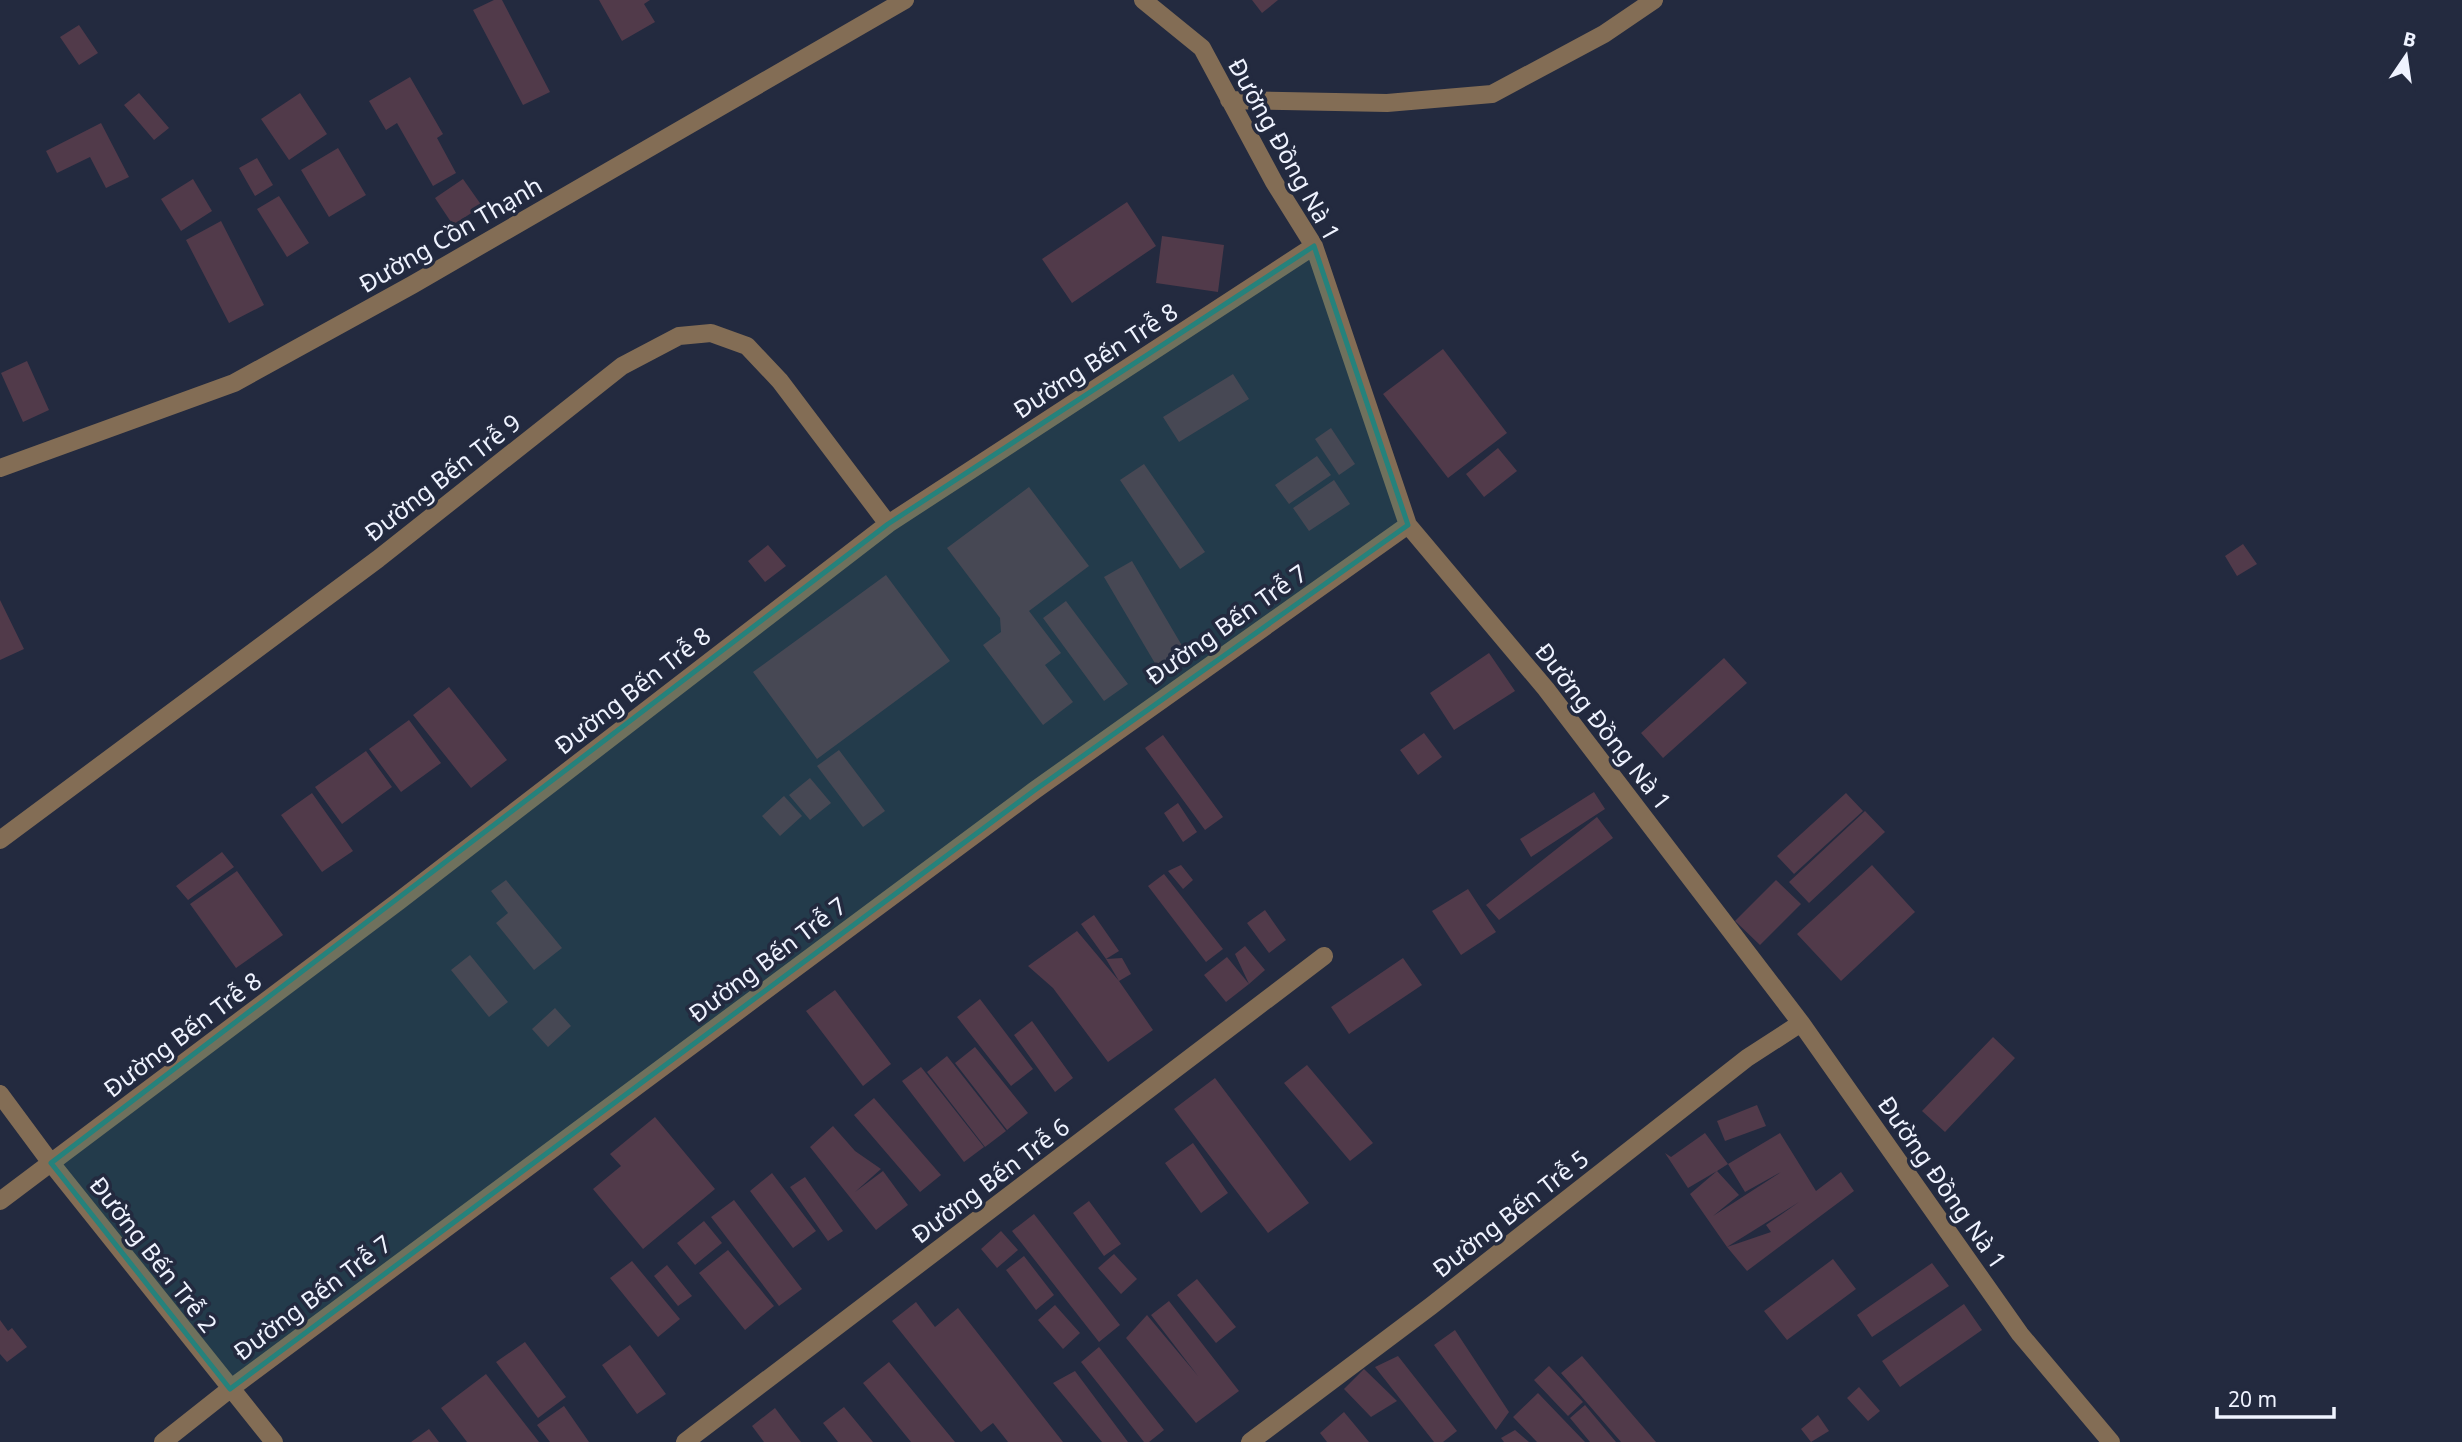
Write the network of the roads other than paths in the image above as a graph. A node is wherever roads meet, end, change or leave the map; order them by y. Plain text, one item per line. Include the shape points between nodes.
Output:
1 (905, 0) edge
2 (1143, 0) edge
3 (1654, 0) edge
4 (1229, 100) junction
5 (1314, 246) junction
6 (0, 468) edge
7 (888, 524) junction
8 (1408, 525) junction
9 (0, 840) edge
10 (1324, 956) dead end
11 (1801, 1023) junction
12 (0, 1094) edge
13 (51, 1163) junction
14 (0, 1201) edge
15 (230, 1389) junction
16 (163, 1442) edge
17 (274, 1442) edge
18 (685, 1442) edge
19 (1250, 1442) edge
20 (2111, 1442) edge

1 - 6 street, Đường Cồn Thạnh via 234,383
2 - 4 street, Đường Đồng Nà 1 via 1202,48
3 - 4 street via 1604,34 1492,94 1387,103
4 - 5 street, Đường Đồng Nà 1
5 - 7 street, Đường Bến Trễ 8
5 - 8 street, Đường Đồng Nà 1
7 - 9 street, Đường Bến Trễ 9 via 780,382 747,346 711,333 679,337 622,366 379,559
7 - 13 street, Đường Bến Trễ 8
8 - 11 street, Đường Đồng Nà 1 via 1546,689
8 - 15 street, Đường Bến Trễ 7 via 1035,790
10 - 18 street, Đường Bến Trễ 6
11 - 19 street, Đường Bến Trễ 5 via 1747,1058
11 - 20 street, Đường Đồng Nà 1 via 2020,1334
12 - 13 street, Đường Bến Trễ 2
13 - 14 street, Đường Bến Trễ 8
13 - 15 street, Đường Bến Trễ 2
15 - 16 street, Đường Bến Trễ 7
15 - 17 street, Đường Bến Trễ 2

